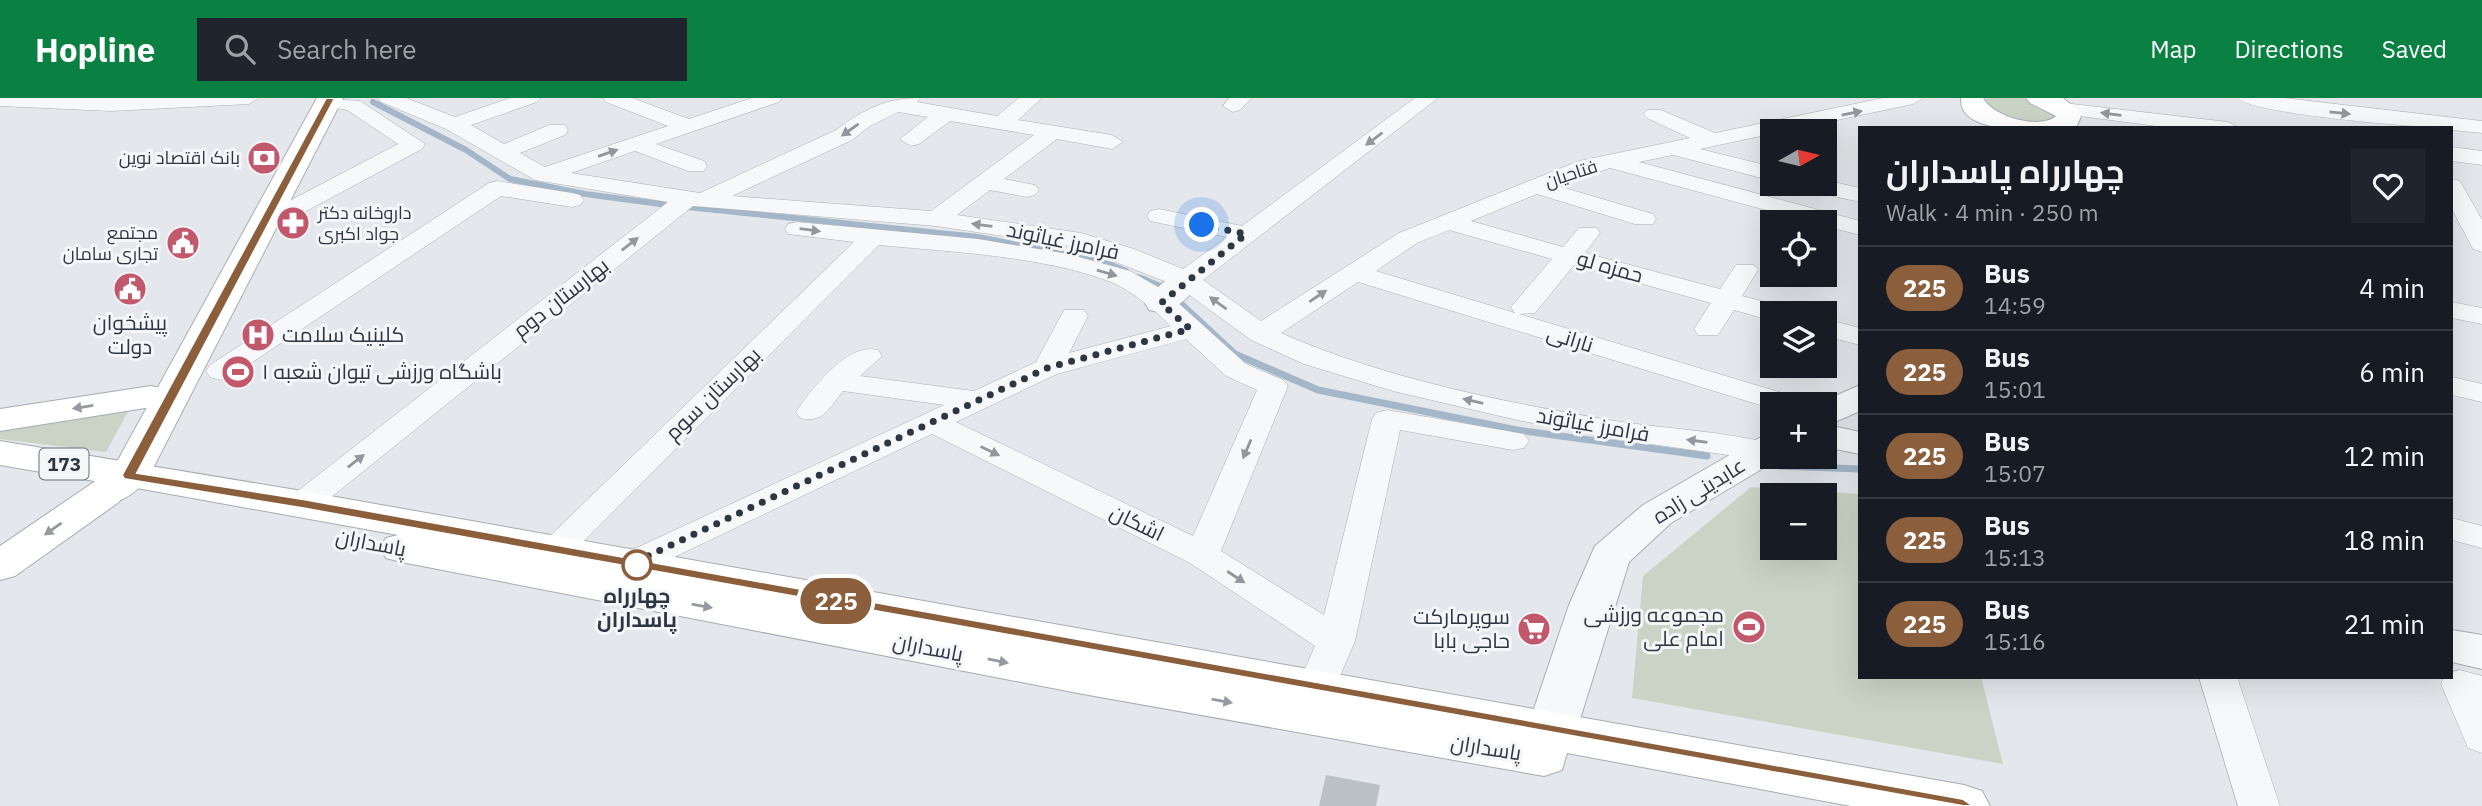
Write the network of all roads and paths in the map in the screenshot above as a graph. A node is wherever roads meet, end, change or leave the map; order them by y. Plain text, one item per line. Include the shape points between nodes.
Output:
1 (249, 98) edge
2 (388, 98) edge
3 (530, 98) edge
4 (613, 98) edge
5 (772, 98) edge
6 (1032, 98) edge
7 (1428, 98) edge
8 (1913, 98) edge
9 (2039, 98) edge
10 (2235, 98) edge
11 (2248, 98) edge
12 (2398, 98) edge
13 (221, 99) edge
14 (1968, 99) edge
15 (9, 100) edge
16 (73, 101) edge
17 (642, 101) edge
18 (903, 101) edge
19 (733, 103) edge
20 (324, 111) edge
21 (946, 114) junction
22 (1654, 114) dead end
23 (0, 117) edge
24 (2056, 118) edge
25 (1001, 123) junction
26 (454, 124) junction
27 (2419, 125) edge
28 (688, 126) junction
29 (2018, 126) edge
30 (2194, 126) edge
31 (2230, 126) edge
32 (2450, 126) edge
33 (2453, 126) edge
34 (2482, 127) edge
35 (557, 130) dead end
36 (1051, 133) junction
37 (911, 139) dead end
38 (1715, 141) junction
39 (1112, 142) dead end
40 (636, 144) junction
41 (1672, 149) junction
42 (505, 151) junction
43 (2453, 155) edge
44 (2482, 158) edge
45 (1614, 162) junction
46 (696, 166) dead end
47 (1587, 166) junction
48 (1760, 171) edge
49 (543, 175) junction
50 (992, 177) junction
51 (1034, 186) dead end
52 (1534, 186) junction
53 (1657, 186) dead end
54 (2453, 188) edge
55 (1838, 190) edge
56 (1858, 195) edge
57 (687, 204) junction
58 (1770, 210) edge
59 (1159, 216) dead end
60 (936, 219) junction
61 (1644, 219) dead end
62 (1446, 222) junction
63 (1837, 224) edge
64 (260, 226) junction
65 (1858, 228) edge
66 (1588, 233) dead end
67 (1246, 234) junction
68 (872, 238) junction
69 (2482, 244) edge
70 (1569, 256) junction
71 (1745, 270) dead end
72 (1353, 272) junction
73 (1186, 280) junction
74 (1727, 300) junction
75 (1161, 303) junction
76 (1525, 307) dead end
77 (1760, 309) edge
78 (2453, 310) edge
79 (1074, 316) dead end
80 (2482, 316) edge
81 (1190, 329) junction
82 (1708, 329) dead end
83 (1837, 330) edge
84 (1261, 334) junction
85 (1858, 336) edge
86 (868, 356) dead end
87 (1047, 368) junction
88 (220, 371) dead end
89 (835, 381) junction
90 (2453, 386) edge
91 (2482, 393) edge
92 (1760, 396) edge
93 (151, 397) junction
94 (1858, 397) edge
95 (975, 400) junction
96 (1837, 408) edge
97 (811, 412) dead end
98 (0, 420) edge
99 (929, 421) junction
100 (1837, 438) edge
101 (1513, 441) dead end
102 (1858, 443) edge
103 (1760, 447) edge
104 (0, 453) edge
105 (1760, 453) edge
106 (0, 474) edge
107 (117, 484) junction
108 (302, 503) junction
109 (2453, 530) edge
110 (2482, 537) edge
111 (1202, 555) junction
112 (543, 562) junction
113 (0, 566) edge
114 (618, 576) junction
115 (1336, 641) junction
116 (2453, 646) edge
117 (2482, 652) edge
118 (2219, 679) edge
119 (2482, 690) edge
120 (1309, 702) junction
121 (2482, 737) edge
122 (1550, 745) junction
123 (1816, 806) edge
124 (1964, 806) edge
125 (2259, 806) edge

1 - 13 street
2 - 26 street, فرامرز غیاثوند
3 - 26 street
4 - 17 street
5 - 19 street
6 - 25 street
7 -> 67 street
38 -> 8 street, فتاحیان
9 - 24 main road
10 - 31 street via 2237,108
11 -> 27 street
12 - 27 street
13 - 16 street
14 - 29 main road via 1977,111
15 - 16 street
15 - 23 street
17 - 28 street
18 - 21 street
18 -> 57 street, بهارستان دوم via 844,135
19 - 28 street
20 - 64 main road
20 - 64 street via 414,144
20 - 93 main road
21 - 25 street
21 - 37 street
22 - 38 street
30 -> 24 street
25 - 36 street
26 - 42 street, فرامرز غیاثوند
27 - 32 street
28 - 40 street
33 - 34 street
35 - 42 street
36 - 39 street
36 - 50 street
38 - 41 street, فتاحیان
40 - 46 street
49 -> 40 street
41 - 45 street, فتاحیان
41 - 48 street
42 - 49 street, فرامرز غیاثوند
43 - 44 street
45 - 47 street, فتاحیان
45 - 58 street
47 - 52 street, فتاحیان
47 - 53 street
49 - 57 street, فرامرز غیاثوند
50 - 51 street
50 - 60 street
52 - 61 street
52 - 62 street, فتاحیان
54 - 69 street
55 - 56 street
57 - 60 street, فرامرز غیاثوند
57 -> 68 street, فرامرز غیاثوند
57 - 88 street, فرامرز غیاثوند via 497,188
108 -> 57 street, بهارستان دوم
59 - 67 street
73 -> 60 street, فرامرز غیاثوند via 1081,240
62 - 70 street, حمزه لو
62 - 72 street, فتاحیان via 1408,238
63 - 65 street
64 - 107 main road
66 - 70 street
67 - 73 street
68 -> 75 street, فرامرز غیاثوند via 978,247 1068,262 1121,277
68 - 112 street, بهارستان سوم
70 - 74 street, حمزه لو
70 - 76 street
71 - 74 street
84 -> 72 street, فتاحیان
72 - 92 street, نارانی via 1398,299
73 - 75 street
84 -> 73 street, فرامرز غیاثوند
74 - 77 street, حمزه لو
74 - 82 street
75 - 81 street, فرامرز غیاثوند
78 - 80 street
79 - 87 street
81 - 87 street
81 -> 111 street, فرامرز غیاثوند via 1236,370 1273,386
83 - 85 street
103 -> 84 street, فرامرز غیاثوند via 1615,430 1416,388 1314,358
86 - 89 street
87 - 95 street
89 - 95 street
89 - 97 street
90 - 91 street
93 -> 98 main road
93 - 107 main road via 115,462
94 - 96 street
95 - 99 street
99 -> 111 street, اشکان
99 - 114 street
100 - 102 street
101 - 115 street, فرامرز غیاثوند via 1387,419
104 - 107 main road, پاسداران / 173
105 - 122 street, عابدینی زاده via 1657,514 1610,556
106 - 107 main road, پاسداران / 173
107 - 108 main road, پاسداران / 173
107 - 112 main road, پاسداران / 173
107 -> 113 main road
108 - 112 main road, پاسداران / 173
109 - 110 street
111 -> 115 street, اشکان
112 - 114 main road, پاسداران / 173
114 - 120 main road, پاسداران / 173
115 - 120 street
116 - 117 street
118 - 125 street
119 - 121 street via 2460,684
120 - 122 main road, پاسداران / 173
122 - 123 main road, پاسداران / 173
122 - 124 main road, پاسداران / 173

